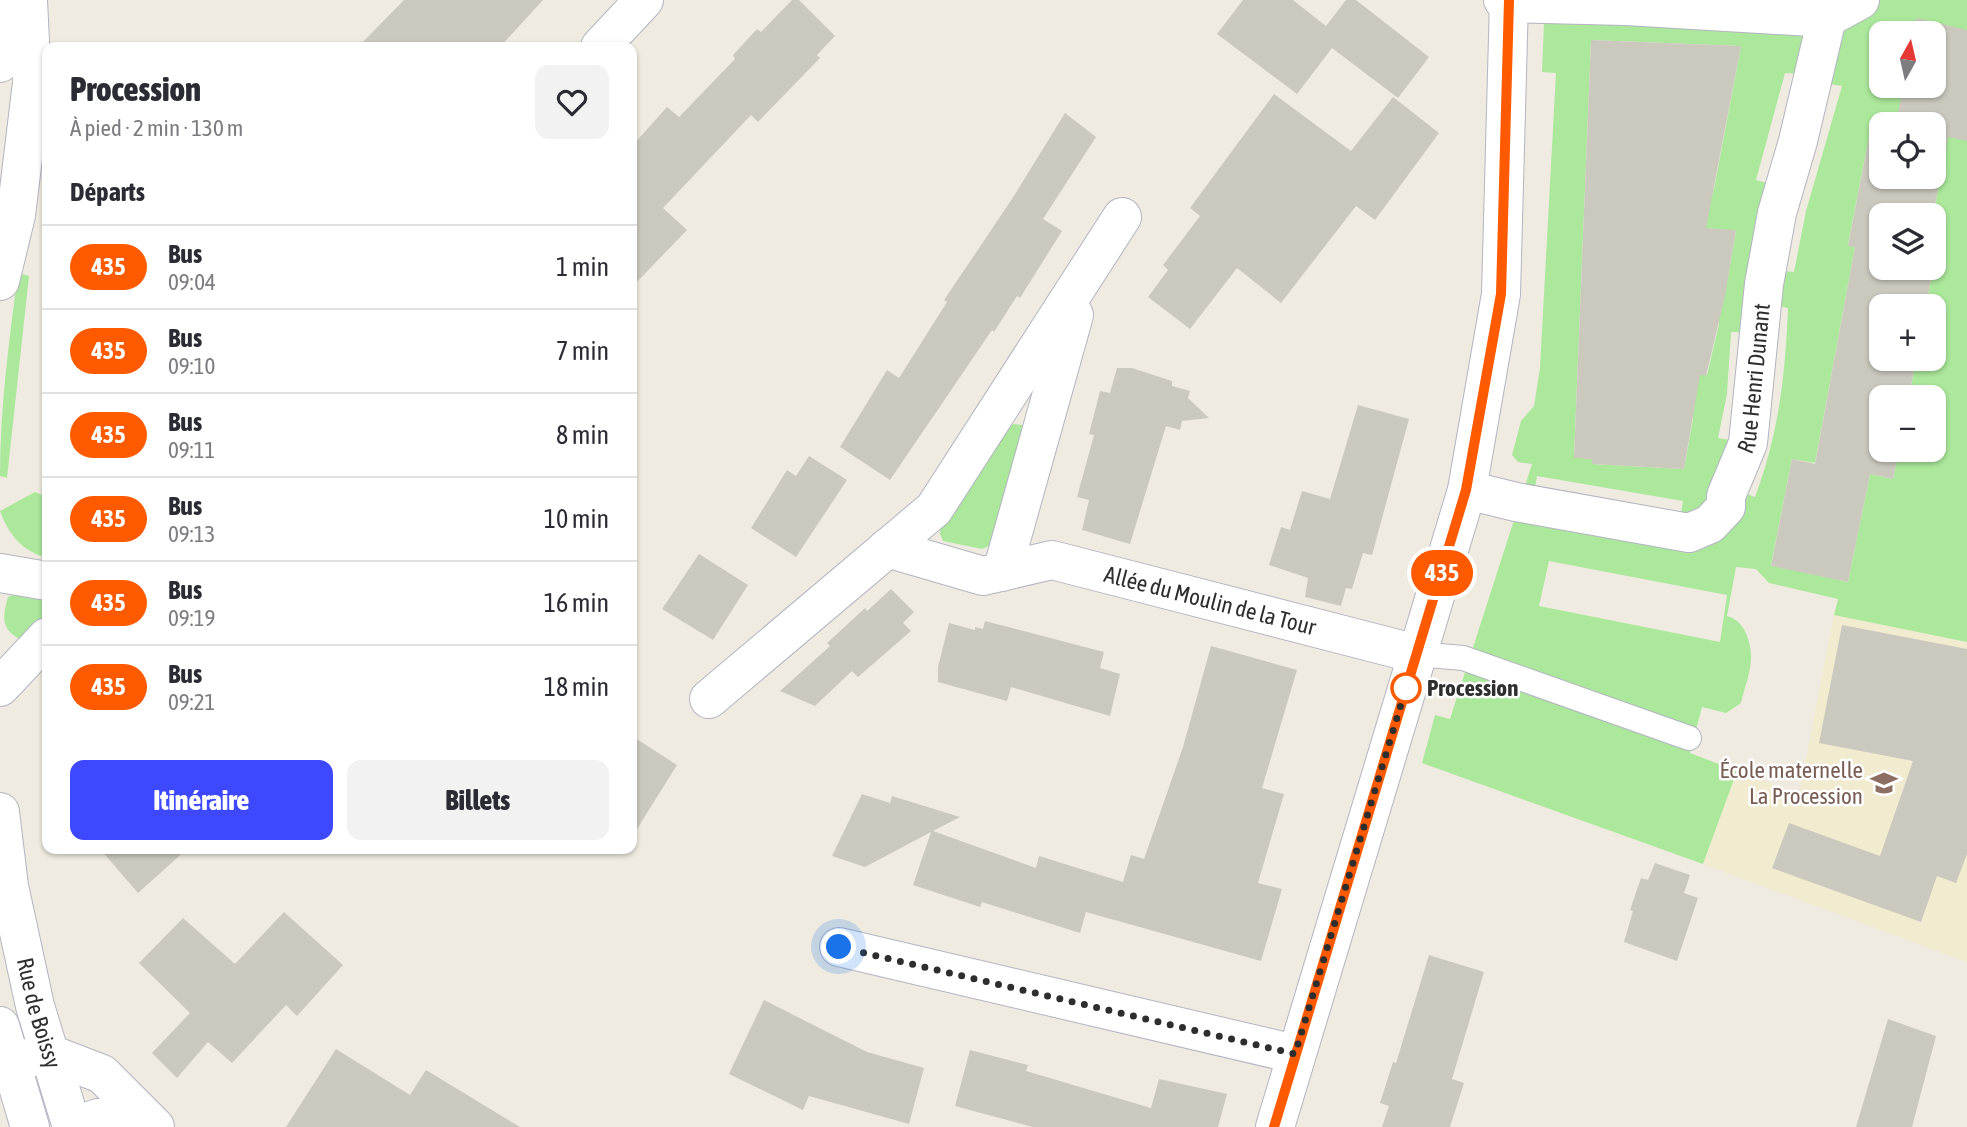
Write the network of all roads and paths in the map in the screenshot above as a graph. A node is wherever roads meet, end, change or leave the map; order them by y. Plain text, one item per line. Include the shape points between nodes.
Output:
1 (17, 0) edge
2 (28, 0) edge
3 (644, 0) edge
4 (1860, 0) edge
5 (1507, 1) edge
6 (1626, 3) edge
7 (1827, 18) junction
8 (605, 42) edge
9 (0, 63) edge
10 (1122, 217) dead end
11 (1084, 277) junction
12 (0, 281) edge
13 (1466, 490) junction
14 (887, 548) junction
15 (1002, 572) junction
16 (0, 573) edge
17 (42, 580) edge
18 (42, 642) edge
19 (1417, 654) junction
20 (0, 687) edge
21 (709, 699) dead end
22 (1689, 738) dead end
23 (0, 812) edge
24 (839, 947) dead end
25 (5, 1044) edge
26 (50, 1054) junction
27 (1295, 1054) junction
28 (152, 1125) edge
29 (30, 1127) edge
30 (73, 1127) edge
31 (1275, 1127) edge

1 - 9 street
2 - 12 street via 32,83 16,215
3 - 8 street
4 - 7 street
5 - 6 street
5 - 13 street via 1501,294
6 - 7 street
7 - 13 street, Rue Henri Dunant via 1777,213 1764,284 1748,443 1726,507 1710,524 1689,533
10 - 11 street
11 - 14 street via 934,509
11 - 15 street
13 - 19 street
14 - 15 street, Allée du Moulin de la Tour via 983,576
14 - 21 street
15 - 19 street, Allée du Moulin de la Tour via 1052,561
16 - 17 street
18 - 20 street
19 - 22 lane via 1463,658
19 - 27 street
23 - 26 street, Rue de Boissy via 9,886
24 - 27 street
25 - 26 street
25 - 29 street, Rue de Boissy
26 - 28 street via 102,1074
26 - 30 street, Rue de Boissy
27 - 31 street
28 - 30 street via 98,1118

